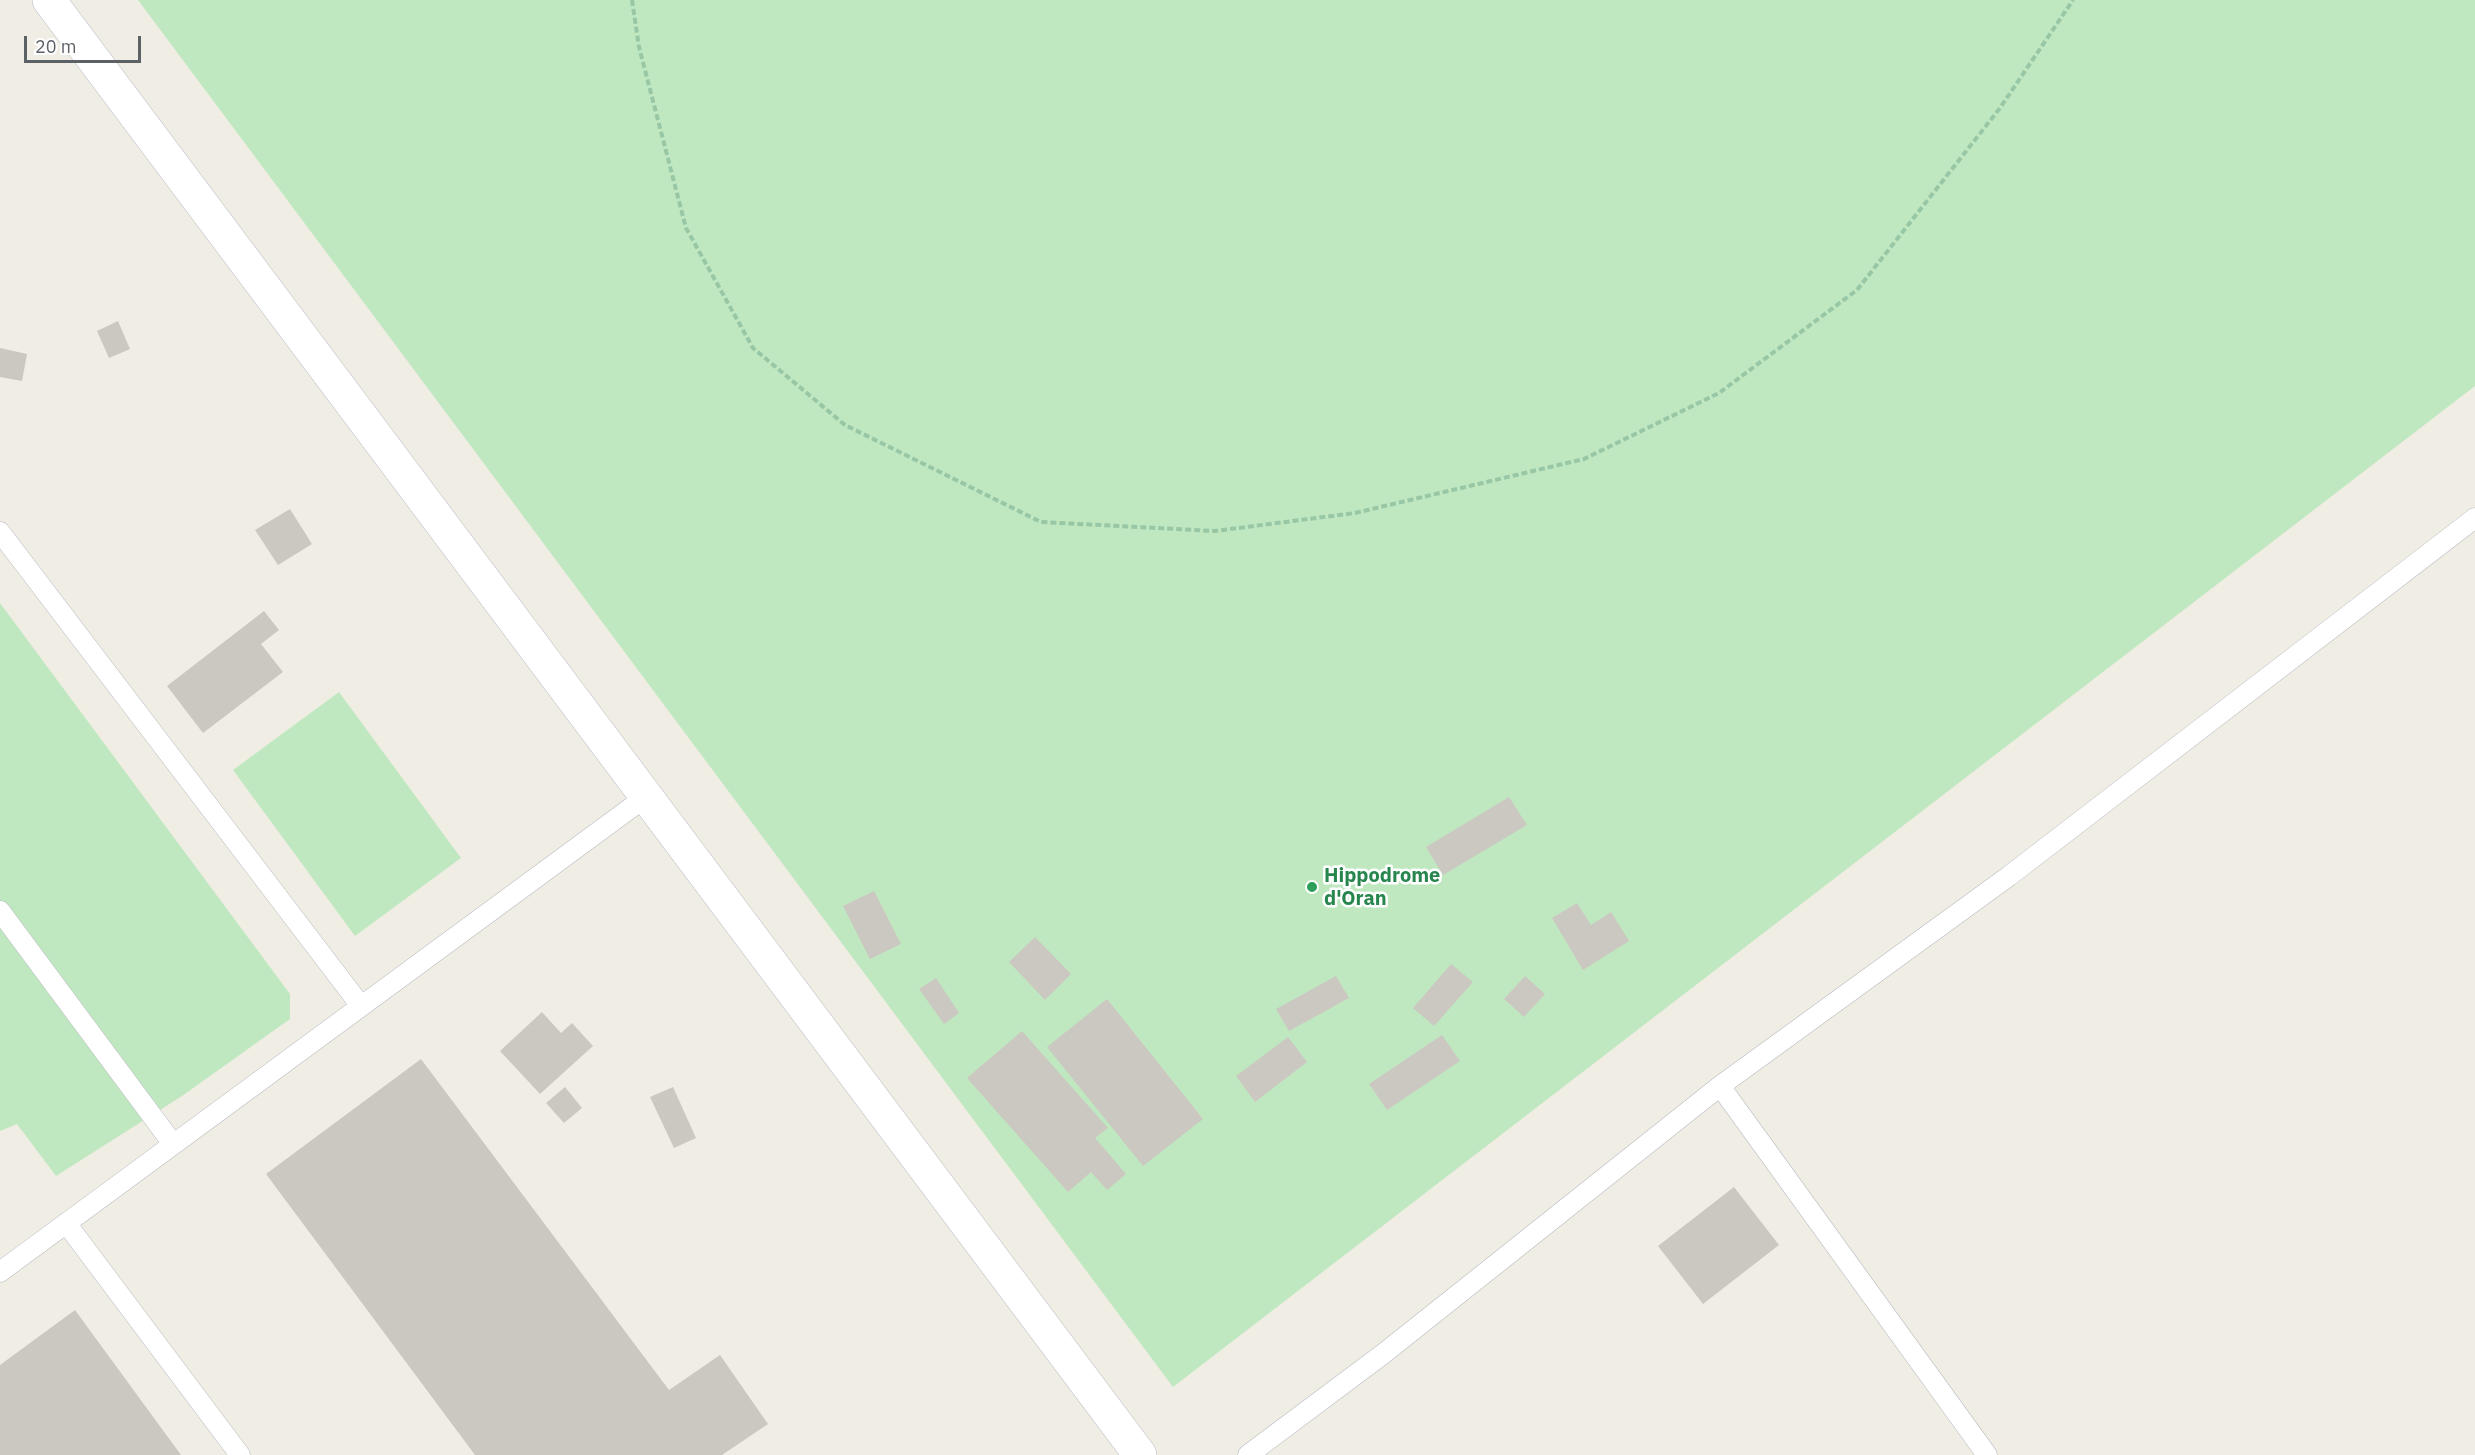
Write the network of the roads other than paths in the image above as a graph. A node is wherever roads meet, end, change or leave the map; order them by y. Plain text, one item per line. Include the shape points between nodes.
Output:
1 (49, 0) edge
2 (2475, 518) edge
3 (0, 532) edge
4 (647, 796) junction
5 (0, 911) edge
6 (361, 1006) junction
7 (1720, 1086) junction
8 (174, 1144) junction
9 (66, 1223) junction
10 (0, 1272) edge
11 (240, 1455) edge
12 (1140, 1455) edge
13 (1248, 1455) edge
14 (1987, 1455) edge

1 - 4 main road
2 - 7 lane via 2009,876
3 - 6 lane
4 - 6 lane
4 - 12 main road
5 - 8 lane
6 - 8 lane
7 - 13 lane via 1383,1354
7 - 14 lane
8 - 9 lane
9 - 10 lane
9 - 11 lane

